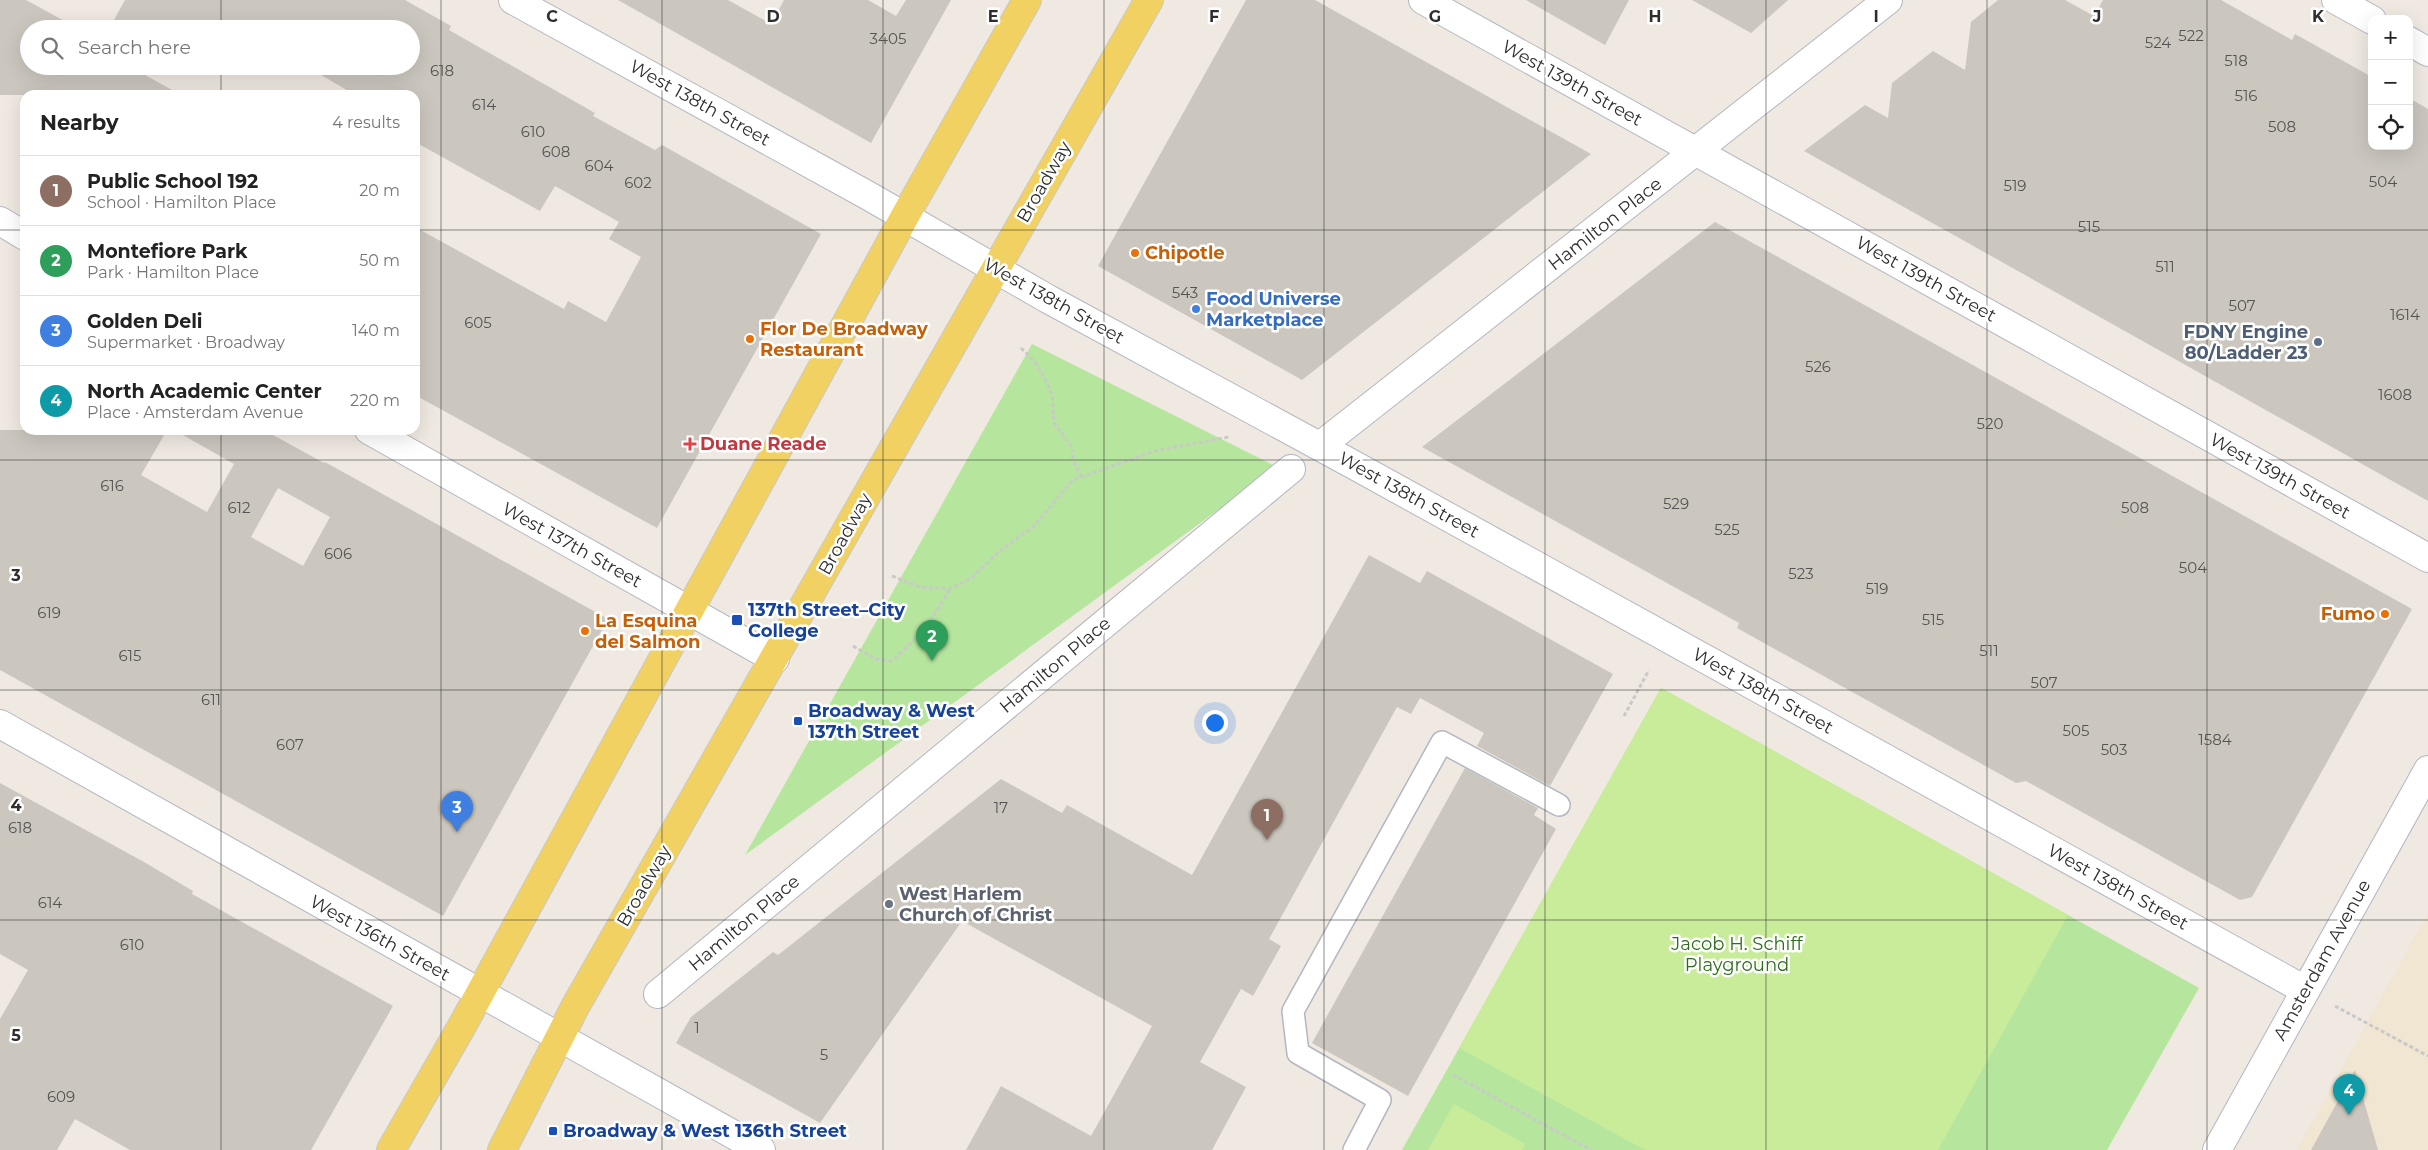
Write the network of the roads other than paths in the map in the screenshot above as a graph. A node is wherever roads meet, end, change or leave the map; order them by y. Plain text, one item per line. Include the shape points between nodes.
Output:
1 (513, 0) edge
2 (1027, 0) edge
3 (1149, 0) edge
4 (1424, 0) edge
5 (1888, 0) edge
6 (2336, 0) edge
7 (2368, 18) edge
8 (2413, 43) edge
9 (2428, 52) edge
10 (1696, 152) junction
11 (905, 216) junction
12 (0, 221) edge
13 (20, 233) edge
14 (994, 268) junction
15 (378, 435) edge
16 (1320, 446) junction
17 (1291, 469) dead end
18 (2428, 558) edge
19 (689, 610) junction
20 (775, 659) junction
21 (0, 724) edge
22 (2428, 770) edge
23 (1559, 805) dead end
24 (2306, 990) junction
25 (480, 994) junction
26 (658, 994) dead end
27 (560, 1037) junction
28 (391, 1150) edge
29 (502, 1150) edge
30 (761, 1150) edge
31 (1354, 1150) edge
32 (2217, 1150) edge

1 - 11 street, West 138th Street
2 - 11 main road
3 - 14 main road, Broadway
4 - 10 street, West 139th Street
5 - 10 street, Hamilton Place
6 - 7 street
8 - 9 street
10 - 16 street, Hamilton Place
10 - 18 street, West 139th Street
11 - 14 street, West 138th Street
11 - 19 main road
12 - 13 street
14 - 16 street, West 138th Street
14 - 20 main road, Broadway
15 - 19 street, West 137th Street
16 - 24 street, West 138th Street
17 - 26 street, Hamilton Place
19 - 20 street, West 137th Street
19 - 25 main road
20 - 27 main road, Broadway
21 - 25 street, West 136th Street
22 - 24 street, Amsterdam Avenue
23 - 31 lane via 1442,742 1292,1011 1298,1053 1380,1100
24 - 32 street, Amsterdam Avenue
25 - 27 street, West 136th Street
25 - 28 main road
27 - 29 main road, Broadway
27 - 30 street, West 136th Street

